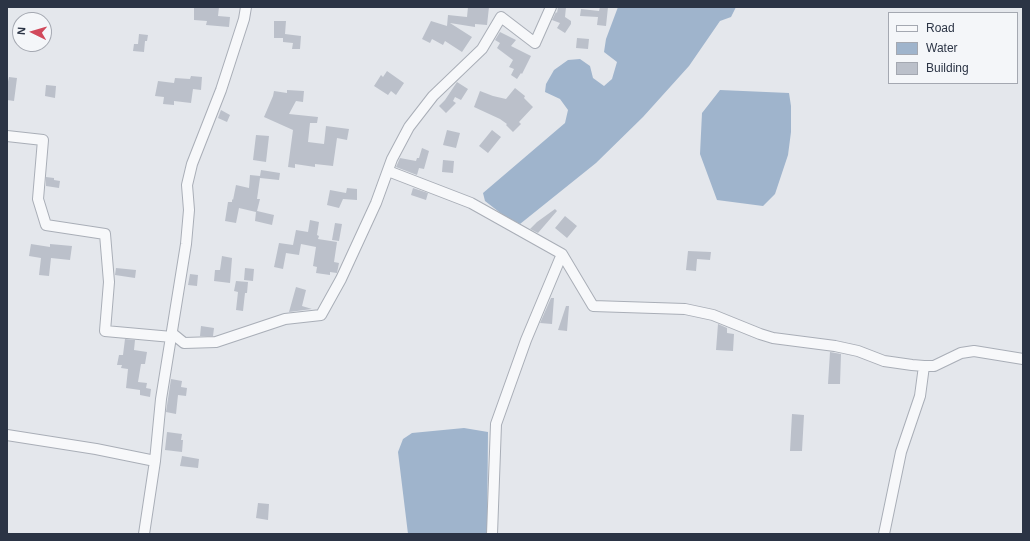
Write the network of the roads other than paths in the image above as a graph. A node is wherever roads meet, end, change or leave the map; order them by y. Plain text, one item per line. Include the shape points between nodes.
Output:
1 (246, 7) edge
2 (551, 7) edge
3 (7, 136) edge
4 (388, 171) junction
5 (562, 254) junction
6 (172, 336) junction
7 (1023, 359) edge
8 (924, 366) junction
9 (7, 435) edge
10 (155, 461) junction
11 (144, 534) edge
12 (492, 534) edge
13 (884, 534) edge

1 - 6 street via 221,90 192,164 187,185 189,210 186,244
2 - 4 street via 535,43 501,17 482,49 433,96 409,127
3 - 6 street via 43,140 38,199 46,225 105,234 109,282 105,331
4 - 5 street via 471,203
4 - 6 street via 341,279 321,315 285,319 216,342 184,343
5 - 8 street via 592,306 686,309 713,315 773,338 835,346 884,361
5 - 12 street via 526,340 496,424
6 - 10 street
7 - 8 street via 974,351 961,353 934,366
8 - 13 street via 920,396 902,452
9 - 10 street
10 - 11 street

